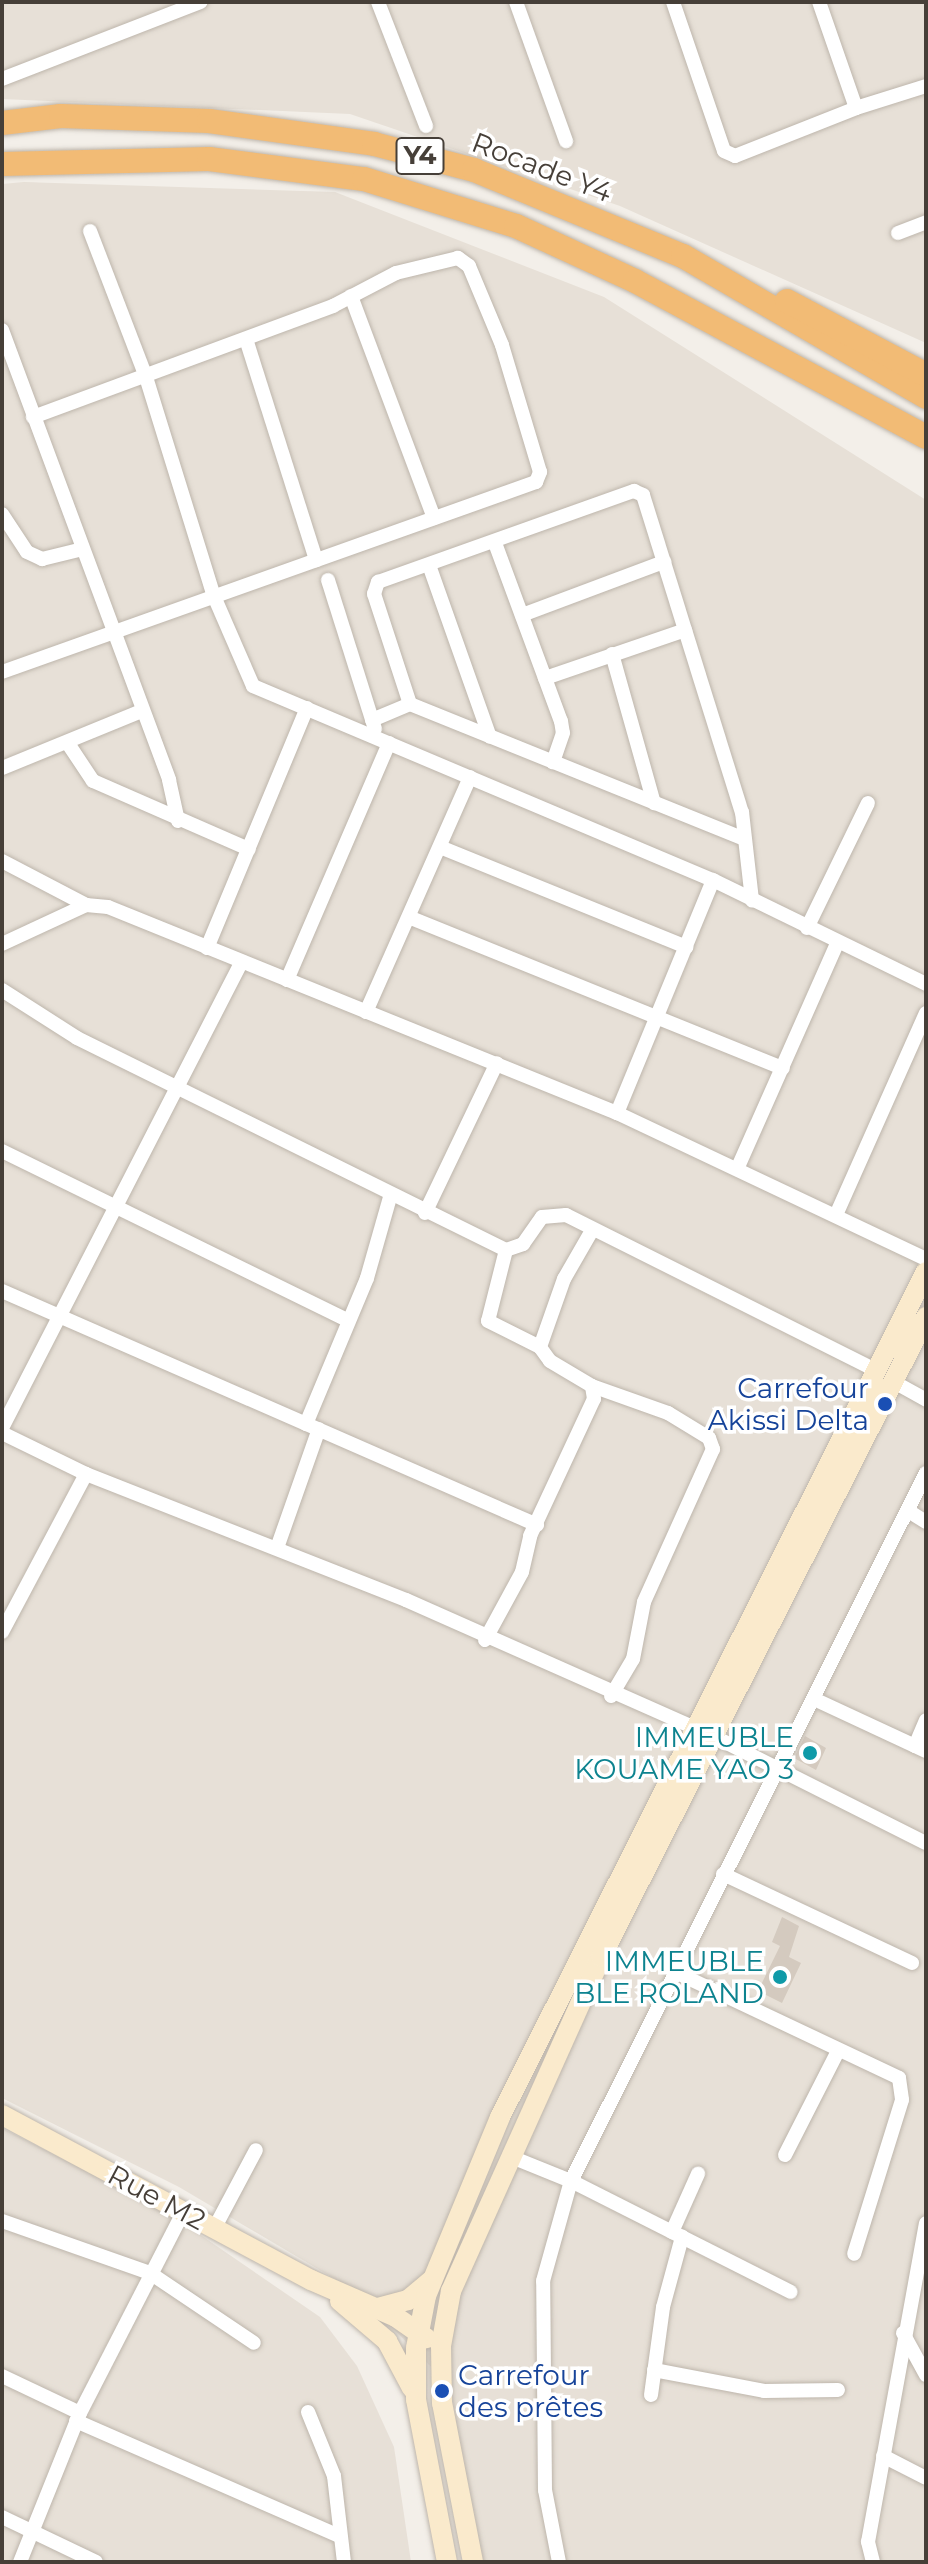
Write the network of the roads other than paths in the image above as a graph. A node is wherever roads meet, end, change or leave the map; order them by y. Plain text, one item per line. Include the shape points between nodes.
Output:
1 (201, 2) edge
2 (378, 2) edge
3 (516, 2) edge
4 (673, 2) edge
5 (819, 2) edge
6 (2, 79) edge
7 (926, 86) edge
8 (856, 108) junction
9 (2, 123) edge
10 (426, 126) dead end
11 (566, 141) dead end
12 (2, 164) edge
13 (926, 222) edge
14 (90, 231) dead end
15 (898, 233) dead end
16 (683, 256) junction
17 (351, 296) junction
18 (696, 313) junction
19 (2, 330) edge
20 (246, 339) junction
21 (926, 375) edge
22 (146, 377) junction
23 (926, 397) edge
24 (33, 417) junction
25 (926, 437) edge
26 (926, 456) edge
27 (2, 514) edge
28 (434, 518) junction
29 (495, 543) junction
30 (83, 549) junction
31 (316, 560) junction
32 (664, 562) junction
33 (429, 565) junction
34 (328, 580) dead end
35 (213, 594) junction
36 (522, 615) junction
37 (685, 630) junction
38 (113, 634) junction
39 (612, 654) junction
40 (2, 672) edge
41 (545, 678) junction
42 (410, 704) junction
43 (307, 708) junction
44 (142, 711) junction
45 (372, 720) junction
46 (490, 737) junction
47 (384, 741) junction
48 (69, 745) junction
49 (553, 762) junction
50 (2, 768) edge
51 (470, 777) junction
52 (654, 803) junction
53 (868, 803) dead end
54 (178, 821) junction
55 (742, 838) junction
56 (440, 847) junction
57 (249, 849) junction
58 (2, 861) edge
59 (713, 880) junction
60 (752, 900) junction
61 (86, 905) junction
62 (411, 918) junction
63 (807, 928) junction
64 (2, 944) edge
65 (837, 944) junction
66 (686, 947) junction
67 (207, 948) junction
68 (241, 963) junction
69 (287, 980) junction
70 (926, 984) edge
71 (2, 990) edge
72 (366, 1012) junction
73 (926, 1013) edge
74 (658, 1019) junction
75 (497, 1063) junction
76 (783, 1068) junction
77 (182, 1088) junction
78 (617, 1113) junction
79 (2, 1151) edge
80 (738, 1167) junction
81 (390, 1197) junction
82 (113, 1204) junction
83 (425, 1213) junction
84 (836, 1215) junction
85 (591, 1232) junction
86 (506, 1250) junction
87 (926, 1259) edge
88 (926, 1272) edge
89 (2, 1291) edge
90 (62, 1316) junction
91 (926, 1317) edge
92 (349, 1321) junction
93 (540, 1347) junction
94 (875, 1370) junction
95 (894, 1382) junction
96 (592, 1386) junction
97 (926, 1400) edge
98 (313, 1426) junction
99 (2, 1430) edge
100 (926, 1473) edge
101 (86, 1474) junction
102 (910, 1512) junction
103 (926, 1522) edge
104 (537, 1525) junction
105 (277, 1548) junction
106 (2, 1632) edge
107 (485, 1640) junction
108 (611, 1696) junction
109 (814, 1699) junction
110 (926, 1720) edge
111 (703, 1732) junction
112 (920, 1748) edge
113 (779, 1769) junction
114 (926, 1843) edge
115 (723, 1874) junction
116 (912, 1963) dead end
117 (673, 1971) junction
118 (838, 2051) junction
119 (2, 2115) edge
120 (256, 2150) dead end
121 (785, 2155) dead end
122 (509, 2156) junction
123 (698, 2174) dead end
124 (571, 2181) junction
125 (183, 2213) junction
126 (2, 2221) edge
127 (926, 2223) edge
128 (215, 2227) junction
129 (677, 2234) junction
130 (854, 2254) dead end
131 (150, 2273) junction
132 (433, 2278) junction
133 (311, 2280) junction
134 (791, 2292) dead end
135 (378, 2308) junction
136 (903, 2333) junction
137 (417, 2340) junction
138 (387, 2341) junction
139 (254, 2343) dead end
140 (441, 2346) junction
141 (654, 2370) junction
142 (926, 2375) edge
143 (2, 2376) edge
144 (838, 2390) dead end
145 (651, 2395) dead end
146 (416, 2399) junction
147 (308, 2412) dead end
148 (78, 2417) junction
149 (883, 2456) junction
150 (926, 2478) edge
151 (2, 2517) edge
152 (30, 2529) junction
153 (338, 2552) edge
154 (20, 2562) edge
155 (96, 2562) edge
156 (447, 2562) edge
157 (473, 2562) edge
158 (559, 2562) edge
159 (873, 2562) edge

1 - 6 street
2 - 10 street
3 - 11 street
4 - 8 street via 728,155
5 - 8 street
7 - 8 street
9 - 16 highway, Rocade Y4 / Y4 via 61,116 209,121 374,144 537,192
12 - 18 highway, Y4 via 209,159 364,179 516,226
13 - 15 street
14 - 22 street
16 - 21 highway via 751,283
16 - 23 highway, Rocade Y4 / Y4
17 - 20 street
17 - 28 street
17 - 28 street via 396,273 458,258 469,266 502,345 540,472 536,482
18 - 25 highway, Y4
18 - 26 highway
19 - 24 street
20 - 22 street
20 - 31 street
22 - 24 street
22 - 35 street
24 - 30 street
27 - 30 street via 27,552 42,559
28 - 31 street
29 - 32 street via 634,491 643,495
29 - 33 street
29 - 36 street
30 - 38 street
31 - 35 street
32 - 36 street
32 - 37 street
33 - 42 street via 378,582 374,594
33 - 46 street
34 - 45 street
35 - 38 street
35 - 43 street via 253,686
36 - 41 street
37 - 39 street
37 - 55 street via 742,812
38 - 40 street
38 - 44 street
39 - 41 street
39 - 52 street
41 - 49 street via 563,733
42 - 45 street
42 - 46 street
43 - 47 street
43 - 57 street
44 - 48 street
44 - 54 street
45 - 47 street
46 - 49 street
47 - 51 street
47 - 69 street
48 - 50 street
48 - 54 street via 93,781
49 - 52 street
51 - 56 street
51 - 59 street
52 - 55 street
53 - 63 street
54 - 57 street
55 - 60 street
56 - 62 street
56 - 66 street
57 - 67 street
58 - 61 street
59 - 60 street
59 - 66 street
60 - 63 street
61 - 64 street
61 - 67 street via 108,907
62 - 72 street
62 - 74 street
63 - 65 street
65 - 70 street
65 - 76 street
66 - 74 street
67 - 68 street
68 - 69 street
68 - 77 street
69 - 72 street
71 - 77 street via 77,1038
72 - 75 street
73 - 84 street
74 - 76 street
74 - 78 street
75 - 78 street
75 - 83 street
76 - 80 street
77 - 81 street
77 - 82 street
78 - 80 street
79 - 82 street
80 - 84 street
81 - 83 street
81 - 92 street
82 - 90 street
82 - 92 street
83 - 86 street
84 - 87 street
85 - 86 street via 566,1215 552,1214 542,1217 523,1244
85 - 93 street via 564,1279
85 - 94 street
86 - 93 street via 488,1321
88 - 94 main road
89 - 90 street
90 - 98 street
90 - 99 street
91 - 95 main road
92 - 98 street
93 - 96 street via 550,1361
94 - 111 main road
95 - 97 street
95 - 111 main road
96 - 104 street via 594,1399
96 - 108 street via 668,1413 709,1438 713,1449 644,1602 633,1659
98 - 104 street
98 - 105 street
99 - 101 street
100 - 102 street
101 - 105 street
101 - 106 street
102 - 103 street
102 - 109 street
104 - 107 street via 522,1572
105 - 107 street
107 - 108 street
108 - 111 street
109 - 112 street
109 - 113 street
110 - 112 street
111 - 113 street
111 - 122 main road
111 - 132 main road via 500,2117
113 - 114 street
113 - 115 street
115 - 116 street
115 - 117 street
117 - 118 street
117 - 124 street
118 - 121 street
118 - 130 street via 899,2078 904,2089
119 - 125 main road, Rue M2
120 - 128 street
122 - 124 street
122 - 140 main road via 451,2291
123 - 129 street
124 - 129 street
124 - 158 street via 543,2281 545,2490
125 - 128 main road, Rue M2
125 - 131 street
126 - 131 street
127 - 136 street
128 - 133 main road, Rue M2
129 - 134 street
129 - 141 street
131 - 139 street
131 - 148 street
132 - 135 main road via 408,2300
132 - 137 main road
133 - 135 main road, Rue M2
133 - 138 main road, Rue M2
135 - 137 main road, Rue M2
136 - 142 street
136 - 149 street
137 - 138 main road, Rue M2
137 - 140 main road, Rue M2
137 - 146 main road
138 - 146 main road
140 - 157 main road via 442,2403
141 - 144 street via 764,2391
141 - 145 street
143 - 148 street
146 - 156 main road
147 - 153 street via 334,2476
148 - 152 street
148 - 153 street
149 - 150 street
149 - 159 street via 868,2542
151 - 152 street
152 - 154 street
152 - 155 street

